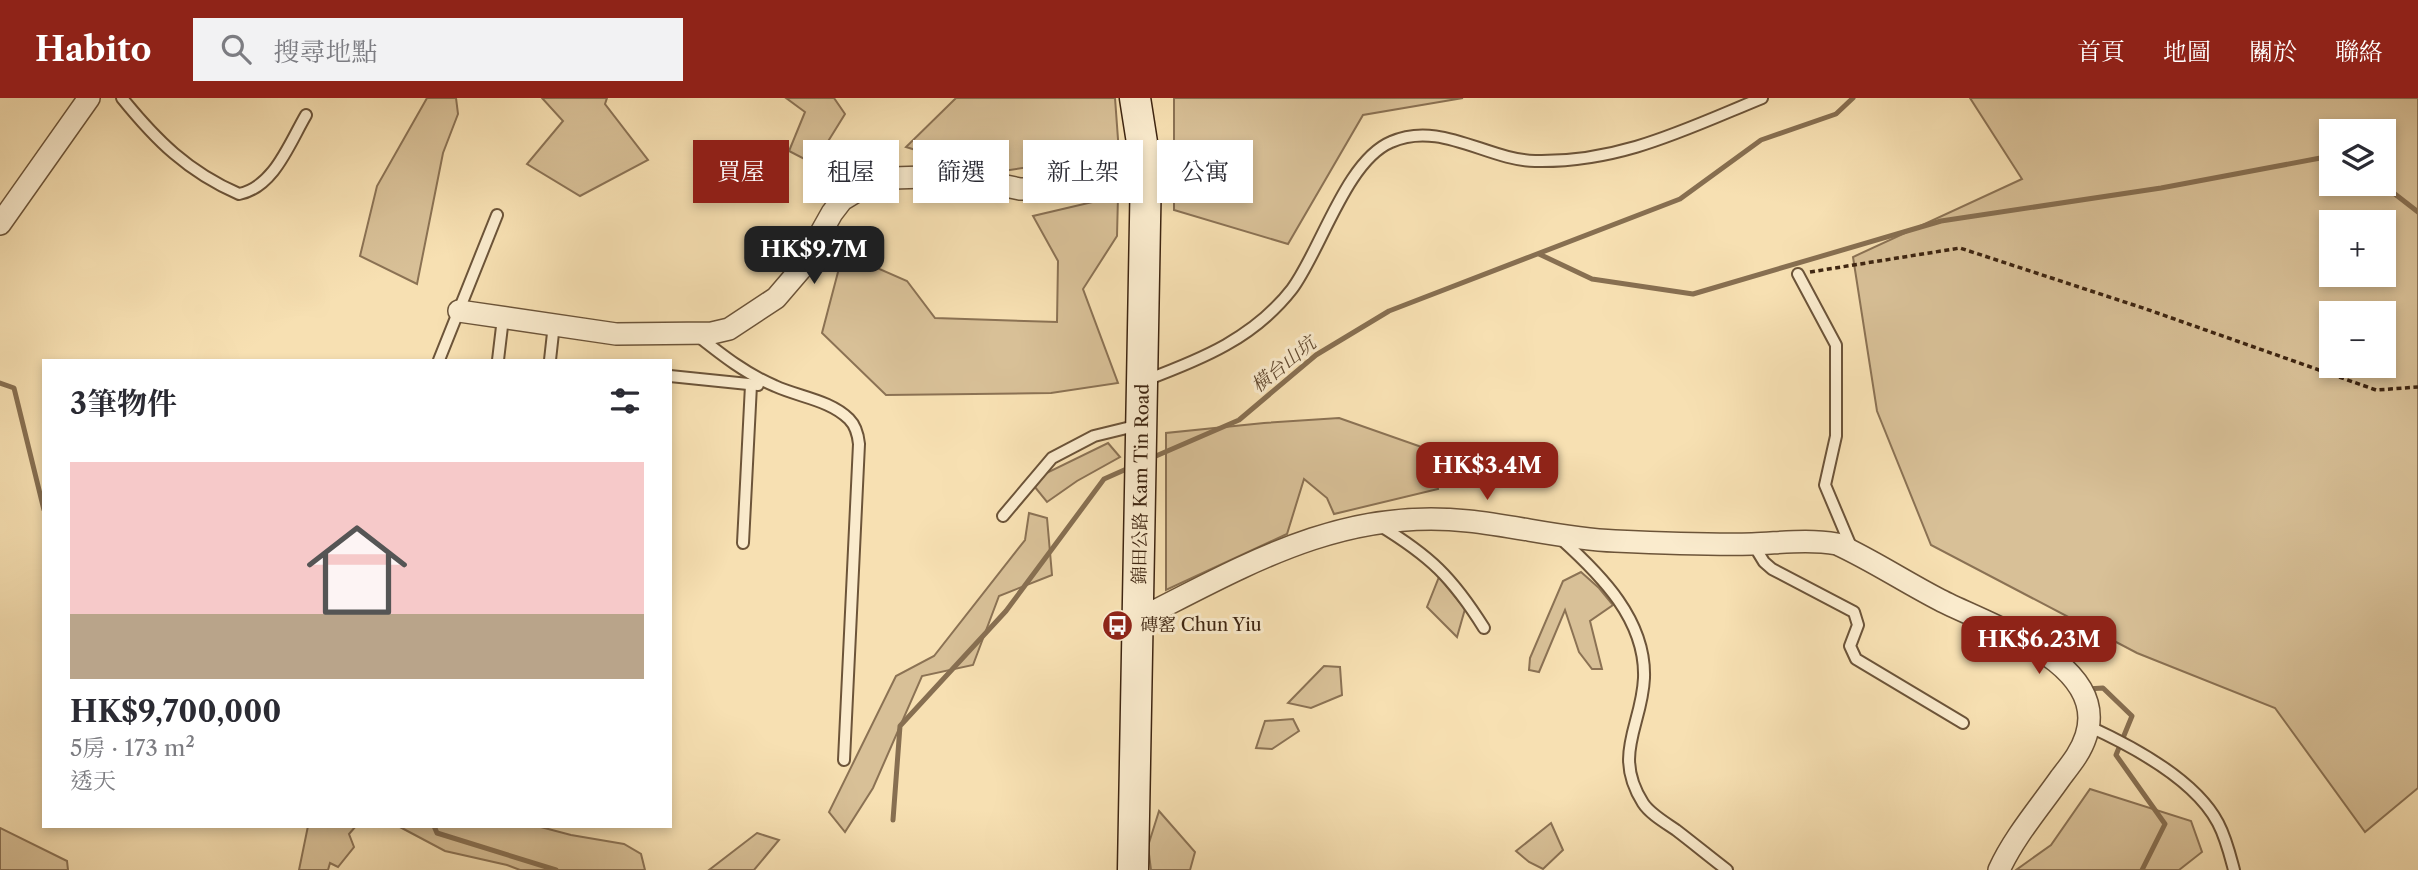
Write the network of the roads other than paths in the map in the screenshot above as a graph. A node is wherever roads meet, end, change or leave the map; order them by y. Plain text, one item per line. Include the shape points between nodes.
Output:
1 (89, 98) edge
2 (122, 98) edge
3 (1135, 98) edge
4 (1762, 98) edge
5 (306, 115) dead end
6 (1146, 168) junction
7 (497, 215) dead end
8 (0, 224) edge
9 (1798, 274) road end
10 (459, 311) junction
11 (503, 318) junction
12 (554, 324) junction
13 (696, 335) junction
14 (439, 359) edge
15 (498, 359) edge
16 (550, 359) edge
17 (672, 376) edge
18 (1143, 381) junction
19 (751, 385) junction
20 (774, 386) junction
21 (1141, 425) junction
22 (1003, 516) dead end
23 (1374, 522) junction
24 (1556, 535) junction
25 (743, 543) dead end
26 (1753, 544) junction
27 (1853, 552) junction
28 (1139, 619) junction
29 (1484, 628) dead end
30 (1962, 723) dead end
31 (2088, 726) junction
32 (844, 760) dead end
33 (1133, 870) edge
34 (1727, 870) edge
35 (1999, 870) edge
36 (2234, 870) edge

1 - 8 street
2 - 5 lane via 176,157 239,194 250,192 270,176
3 - 6 main road, 錦田公路 Kam Tin Road
4 - 18 lane via 1681,133 1590,159 1505,158 1472,144 1429,137 1390,142 1362,166 1292,288 1272,312 1225,347
6 - 13 street via 1040,189 957,176 870,183 842,200 800,270 776,298 729,328
6 - 18 main road, 錦田公路 Kam Tin Road
7 - 10 lane
9 - 27 lane via 1836,345 1836,436 1825,485
10 - 11 street
10 - 14 lane
11 - 12 street
11 - 15 lane
12 - 13 street via 617,334
12 - 16 lane
13 - 20 lane via 740,368
17 - 19 lane
18 - 21 main road, 錦田公路 Kam Tin Road
19 - 20 lane
19 - 25 lane
20 - 32 lane via 824,403 857,430
21 - 22 lane via 1094,436 1052,458
21 - 28 main road, 錦田公路 Kam Tin Road
23 - 24 street via 1468,521
23 - 28 street via 1302,541
23 - 29 lane via 1440,568
24 - 26 street
24 - 34 lane via 1596,570 1635,630 1644,677 1629,748 1629,770 1644,805
26 - 27 street via 1820,541
26 - 30 lane via 1772,569 1854,612 1858,625 1850,646 1856,659
27 - 31 street via 2047,655 2082,690
28 - 33 main road, 錦田公路 Kam Tin Road
31 - 35 street via 2076,757
31 - 36 lane via 2149,758 2196,794 2218,822

